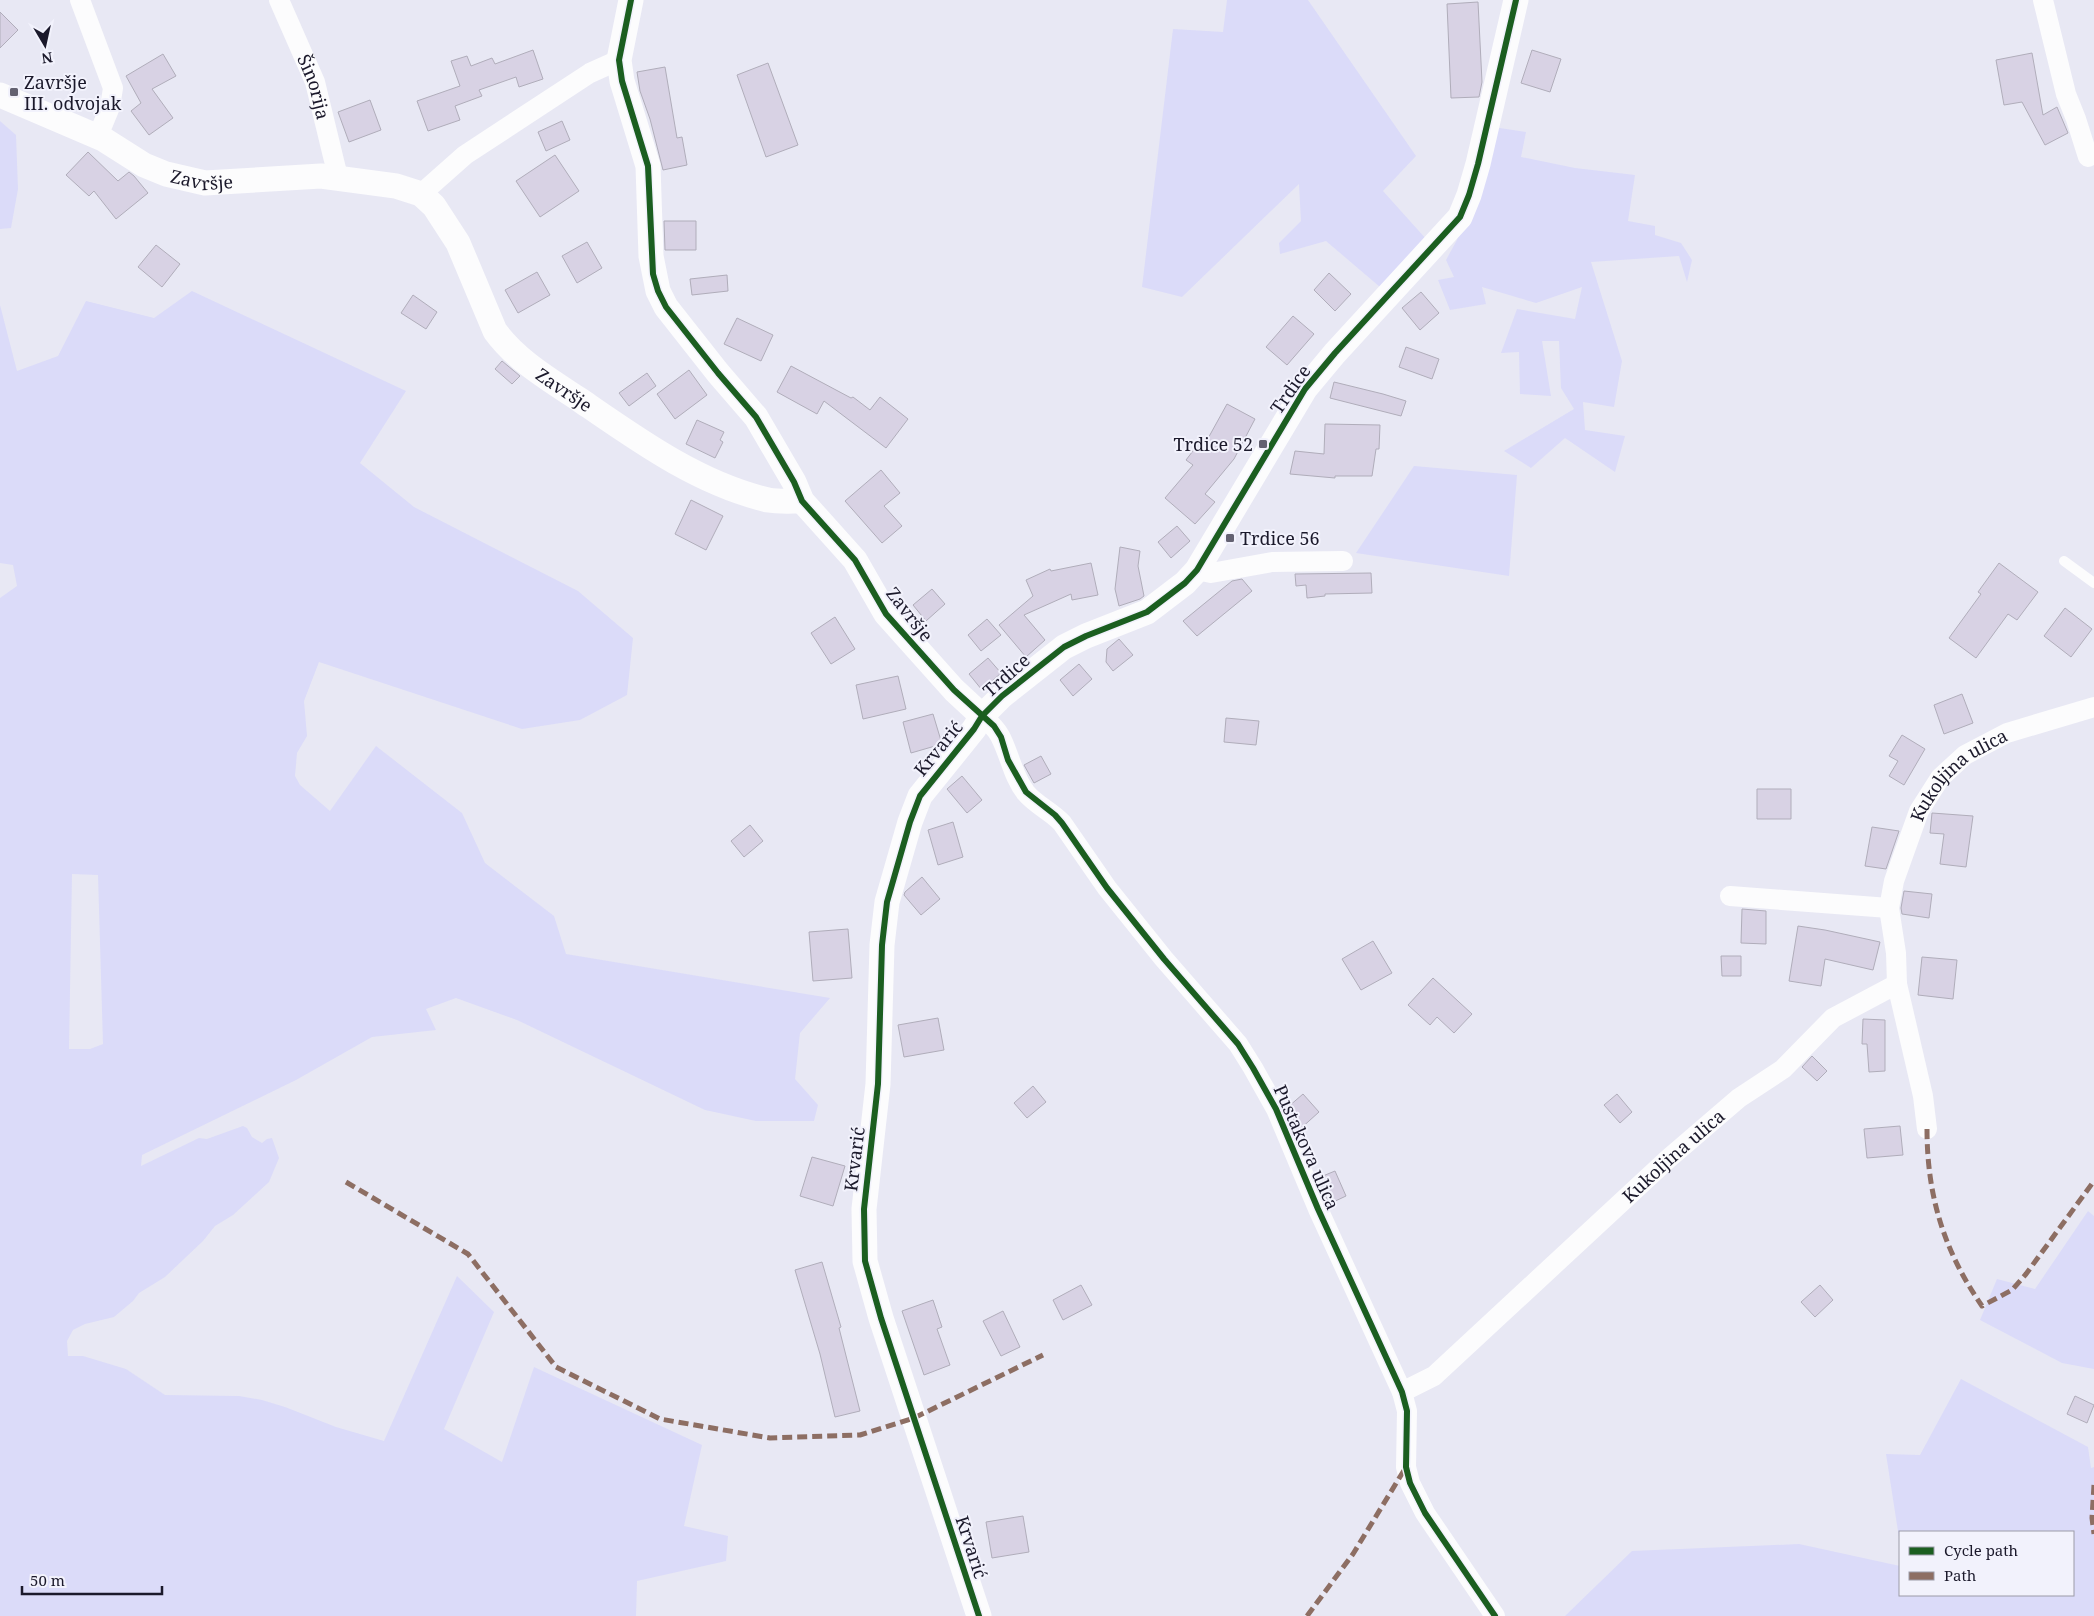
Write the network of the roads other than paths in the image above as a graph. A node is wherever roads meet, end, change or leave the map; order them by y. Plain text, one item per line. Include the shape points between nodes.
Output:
1 (80, 0) edge
2 (279, 0) edge
3 (1516, 0) edge
4 (2043, 0) edge
5 (633, 1) edge
6 (619, 60) junction
7 (0, 95) edge
8 (98, 136) junction
9 (2088, 157) dead end
10 (338, 177) junction
11 (421, 194) junction
12 (802, 501) junction
13 (1343, 561) dead end
14 (2064, 561) dead end
15 (1197, 570) junction
16 (2094, 583) edge
17 (2094, 707) edge
18 (982, 716) junction
19 (1730, 896) dead end
20 (1889, 908) junction
21 (1897, 984) junction
22 (1927, 1129) dead end
23 (1402, 1392) junction
24 (979, 1616) edge
25 (1495, 1616) edge

1 - 8 street via 113,88 110,106
2 - 10 street, Šinorija via 315,82
3 - 15 street, Trdice via 1478,164 1460,218 1305,389
4 - 9 street via 2066,94
5 - 6 street
6 - 11 street via 590,73 465,155
6 - 12 street via 622,81 648,166 651,256 658,291 666,307 756,417
7 - 8 street, Završje
8 - 10 street, Završje via 144,165 205,183
10 - 11 street, Završje via 396,186
11 - 12 street, Završje via 434,206 458,243 495,332 534,369 671,460 723,485 770,500
12 - 18 street, Završje via 855,560 886,614 954,690
13 - 15 street via 1272,562 1211,573
14 - 16 lane
15 - 18 street, Trdice via 1147,612 1064,648 1002,696
17 - 20 street, Kukoljina ulica via 2007,733 1951,766 1919,811 1894,881
18 - 23 street, Pustakova ulica via 1001,737 1008,760 1026,792 1055,815 1107,888 1238,1044 1253,1068 1276,1109
18 - 24 street, Krvarić via 920,796 887,902 882,945 878,1084 864,1209 865,1260 873,1289
19 - 20 street
20 - 21 street, Kukoljina ulica
21 - 22 street via 1923,1096
21 - 23 street, Kukoljina ulica via 1833,1018 1783,1069 1739,1098 1668,1159 1434,1376
23 - 25 street, Pustakova ulica via 1407,1411 1405,1455 1410,1483 1425,1513

